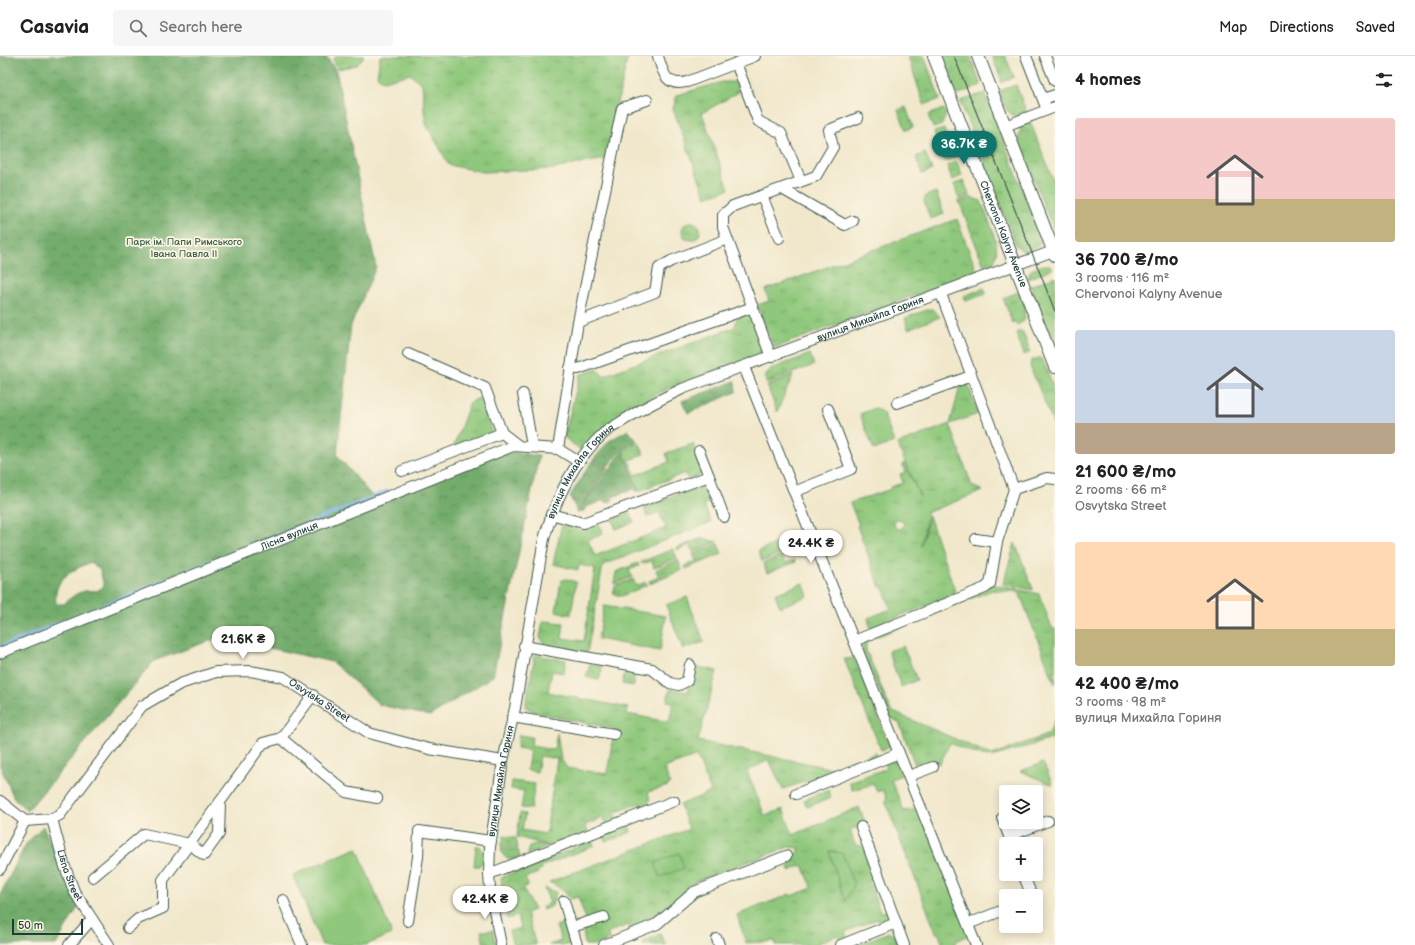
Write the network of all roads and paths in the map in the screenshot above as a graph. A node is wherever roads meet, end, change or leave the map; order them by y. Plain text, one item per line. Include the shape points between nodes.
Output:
1 (658, 56) edge
2 (755, 56) edge
3 (934, 56) edge
4 (978, 56) edge
5 (1026, 56) edge
6 (1045, 56) edge
7 (736, 63) junction
8 (1055, 81) edge
9 (1055, 95) edge
10 (1043, 99) junction
11 (647, 100) dead end
12 (1051, 108) edge
13 (858, 118) dead end
14 (1005, 126) junction
15 (801, 181) junction
16 (782, 188) junction
17 (762, 196) junction
18 (853, 221) dead end
19 (779, 238) dead end
20 (727, 239) junction
21 (1054, 253) edge
22 (1016, 266) junction
23 (941, 294) junction
24 (753, 307) junction
25 (578, 322) junction
26 (408, 354) dead end
27 (772, 357) junction
28 (744, 367) junction
29 (1055, 367) edge
30 (570, 368) junction
31 (971, 376) junction
32 (523, 394) dead end
33 (897, 403) dead end
34 (828, 409) dead end
35 (502, 433) junction
36 (516, 446) junction
37 (532, 446) junction
38 (558, 449) junction
39 (699, 451) dead end
40 (579, 462) junction
41 (402, 471) dead end
42 (708, 476) junction
43 (1055, 480) edge
44 (1014, 489) junction
45 (794, 492) junction
46 (551, 514) junction
47 (724, 517) dead end
48 (976, 539) dead end
49 (997, 542) junction
50 (854, 641) junction
51 (524, 646) junction
52 (0, 653) edge
53 (690, 665) dead end
54 (313, 695) junction
55 (512, 717) junction
56 (614, 734) dead end
57 (281, 738) junction
58 (899, 753) junction
59 (503, 762) junction
60 (933, 767) dead end
61 (909, 776) junction
62 (796, 794) dead end
63 (377, 798) dead end
64 (0, 801) edge
65 (674, 801) dead end
66 (220, 802) junction
67 (53, 820) junction
68 (1048, 821) dead end
69 (25, 822) junction
70 (861, 827) dead end
71 (1017, 837) edge
72 (491, 841) junction
73 (190, 844) junction
74 (786, 856) dead end
75 (0, 869) edge
76 (489, 874) junction
77 (93, 877) dead end
78 (283, 900) dead end
79 (564, 901) dead end
80 (999, 912) edge
81 (604, 918) dead end
82 (92, 919) junction
83 (408, 921) dead end
84 (896, 924) junction
85 (968, 924) junction
86 (572, 927) junction
87 (128, 928) dead end
88 (69, 945) edge
89 (109, 945) edge
90 (302, 945) edge
91 (501, 945) edge
92 (577, 945) edge
93 (604, 945) edge
94 (841, 945) edge
95 (904, 945) edge
96 (976, 945) edge

1 - 7 street via 663,72 676,84
2 - 7 street
3 - 22 main road, Chervonoi Kalyny Avenue
4 - 14 main road
5 - 10 street
6 - 8 street
7 - 15 street via 758,121 781,133
9 - 10 street
10 - 12 street
11 - 25 street via 622,108
12 - 14 street
13 - 15 street via 829,130 833,147 816,176
14 - 21 main road
15 - 16 street
16 - 17 street
16 - 18 street via 845,225
17 - 19 street
17 - 20 street via 733,206 723,215
20 - 24 street
20 - 25 street via 659,268 655,292
21 - 22 street, вулиця Михайла Гориня
22 - 23 street, вулиця Михайла Гориня
22 - 29 main road, Chervonoi Kalyny Avenue
23 - 27 street, вулиця Михайла Гориня
23 - 31 street
24 - 27 street
24 - 30 street via 578,369
25 - 30 street
26 - 35 street via 485,388
27 - 28 street, вулиця Михайла Гориня
28 - 40 street, вулиця Михайла Гориня via 650,403 603,434
28 - 45 street
30 - 38 street
31 - 33 street
31 - 44 street
32 - 37 street
34 - 45 street via 852,469
35 - 36 street
35 - 41 street
36 - 37 street, Лісна вулиця
36 - 52 street, Лісна вулиця
37 - 38 street, Лісна вулиця
38 - 40 street, Лісна вулиця
39 - 42 street
40 - 46 street, вулиця Михайла Гориня
42 - 46 street via 583,523
42 - 47 street
43 - 44 street via 1047,478
44 - 49 street
45 - 50 street
46 - 51 street, вулиця Михайла Гориня
48 - 49 street
49 - 50 street via 990,584 986,590
50 - 58 street
51 - 53 street via 652,669 670,683 679,685 687,681
51 - 55 street, вулиця Михайла Гориня
54 - 57 street
54 - 59 street, Osvytska Street via 369,734 429,749
54 - 67 street, Osvytska Street via 283,677 250,671 216,672 180,684 142,706 60,815
55 - 56 street
55 - 59 street, вулиця Михайла Гориня
57 - 63 street via 346,792
57 - 66 street via 263,743
58 - 61 street
58 - 62 street
59 - 72 street, вулиця Михайла Гориня
60 - 61 street
61 - 85 street
64 - 69 street
65 - 76 street
66 - 73 street
66 - 73 street via 219,834 204,855
67 - 69 street
67 - 82 street, Lisna Street via 69,878 79,901
68 - 71 street
69 - 75 street
70 - 84 street
72 - 76 street, вулиця Михайла Гориня
72 - 83 street via 419,831 418,857
73 - 77 street via 144,834
73 - 87 street via 163,880 163,908 138,919
74 - 93 street via 694,892 657,924
76 - 91 street, вулиця Михайла Гориня
78 - 90 street
79 - 86 street
80 - 85 street
81 - 86 street
82 - 88 street
82 - 89 street, Lisna Street
84 - 94 street
84 - 95 street
85 - 96 street
86 - 92 street

